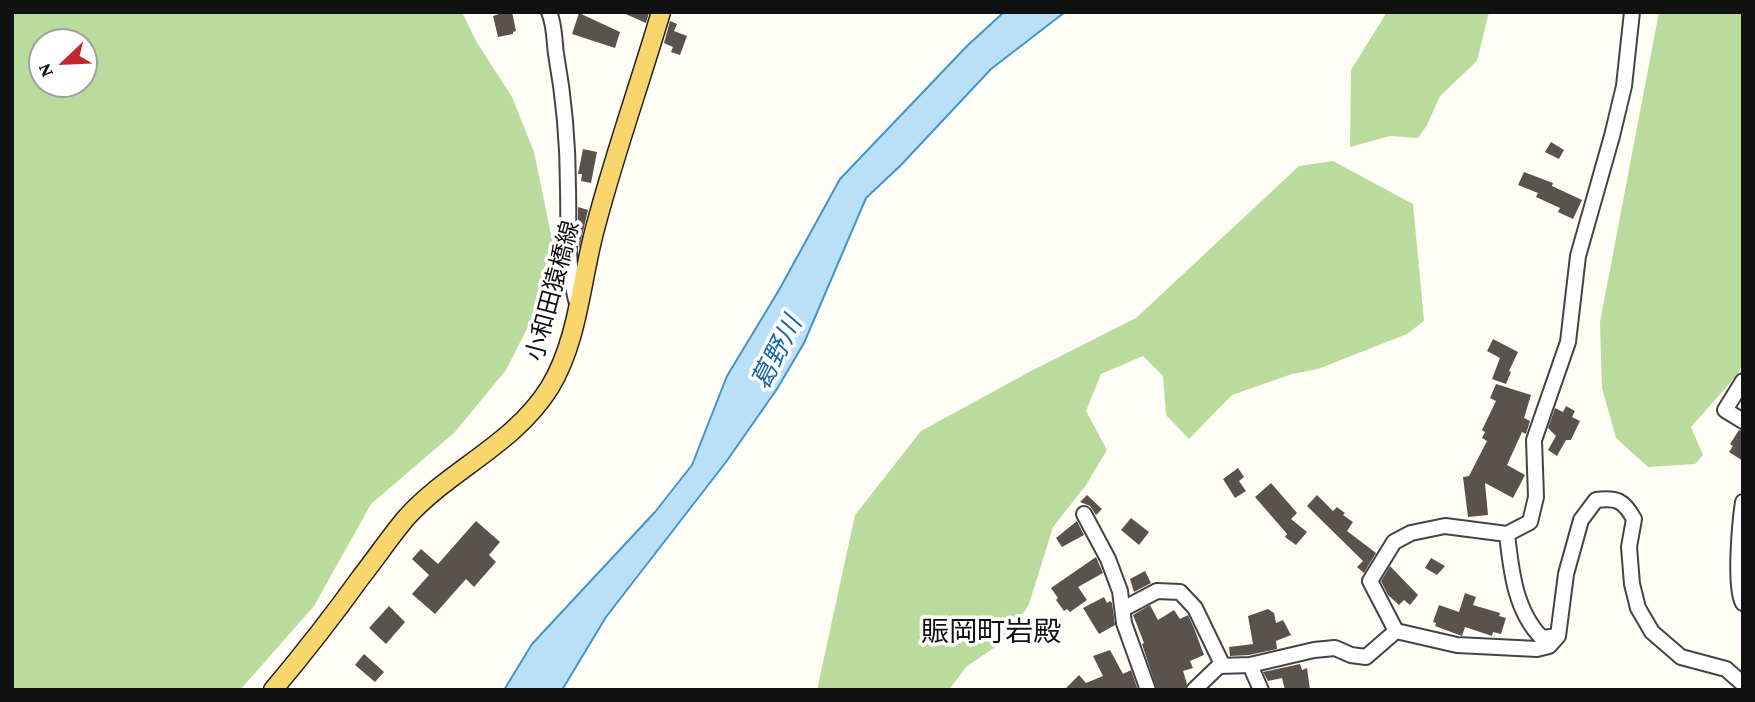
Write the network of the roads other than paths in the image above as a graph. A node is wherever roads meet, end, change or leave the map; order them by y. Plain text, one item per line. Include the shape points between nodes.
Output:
1 (549, 12) edge
2 (661, 12) edge
3 (1632, 12) edge
4 (578, 306) junction
5 (1743, 381) edge
6 (1743, 421) edge
7 (1743, 502) edge
8 (1084, 514) dead end
9 (1507, 534) junction
10 (1743, 603) edge
11 (1123, 609) junction
12 (1396, 631) junction
13 (1558, 636) junction
14 (1223, 666) junction
15 (1250, 666) junction
16 (1743, 684) edge
17 (273, 690) edge
18 (1148, 690) edge
19 (1194, 690) edge
20 (1261, 690) edge

1 - 4 street via 568,173 568,253
2 - 4 main road, 小和田猿橋線 via 594,229
3 - 9 street via 1624,86 1578,256 1568,342 1534,440 1536,497 1530,523
4 - 17 main road, 小和田猿橋線 via 561,364 535,409 406,518
5 - 6 street via 1724,410
7 - 10 street via 1739,571
8 - 11 street via 1108,559
9 - 12 street via 1446,526 1411,533 1394,542 1370,581
9 - 13 street via 1523,609 1542,638
11 - 14 street via 1157,591 1180,592 1195,608
11 - 18 street
12 - 13 street via 1457,645 1537,649 1549,646
12 - 15 street via 1366,657 1335,648
13 - 16 street via 1566,574 1581,520 1596,500 1610,498 1626,504 1634,519 1629,547 1632,584 1638,608 1652,632 1681,657 1726,669
14 - 15 street
14 - 19 street
15 - 20 street

